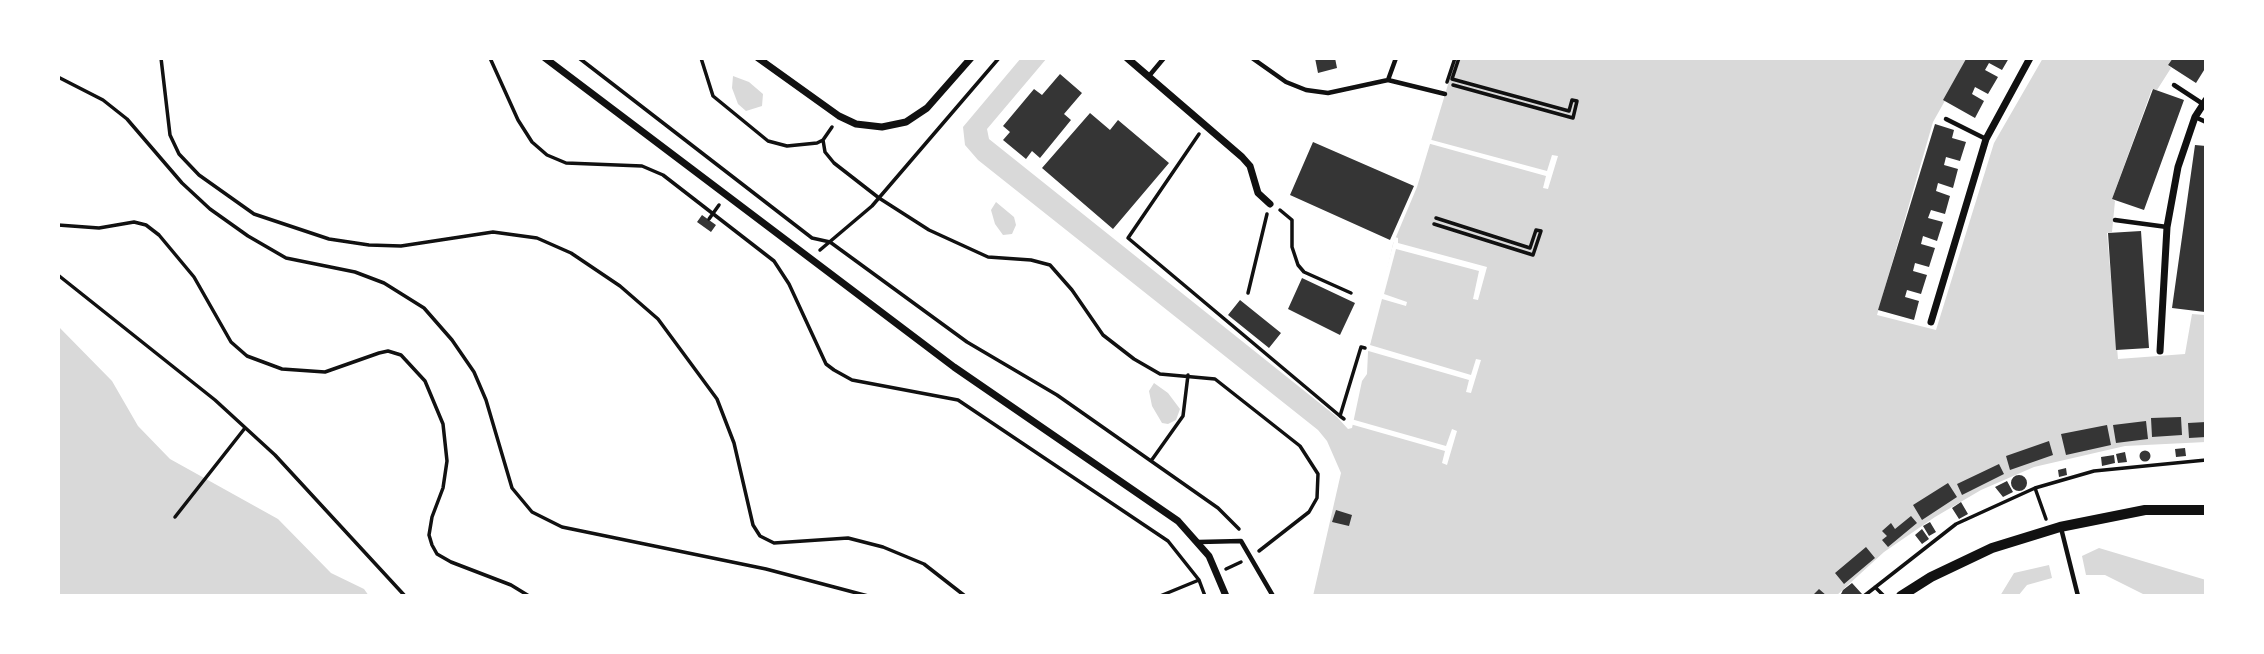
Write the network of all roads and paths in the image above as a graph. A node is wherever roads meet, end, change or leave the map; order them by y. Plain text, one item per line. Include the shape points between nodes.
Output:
1 (161, 58) edge
2 (490, 58) edge
3 (545, 58) edge
4 (579, 58) edge
5 (701, 58) edge
6 (758, 58) edge
7 (971, 58) edge
8 (999, 58) edge
9 (1127, 58) edge
10 (1164, 58) edge
11 (1252, 58) edge
12 (1396, 58) edge
13 (1457, 58) edge
14 (2030, 58) edge
15 (58, 77) edge
16 (1149, 77) junction
17 (1388, 80) junction
18 (2174, 85) dead end
19 (1445, 94) dead end
20 (2205, 102) edge
21 (839, 116) junction
22 (2195, 117) junction
23 (1946, 119) dead end
24 (2206, 122) edge
25 (1205, 126) junction
26 (1986, 139) junction
27 (822, 140) junction
28 (879, 198) junction
29 (1270, 204) junction
30 (1436, 218) dead end
31 (2115, 220) dead end
32 (1434, 224) dead end
33 (58, 225) edge
34 (2167, 227) junction
35 (830, 242) junction
36 (812, 260) junction
37 (58, 275) edge
38 (1248, 293) dead end
39 (1351, 293) dead end
40 (1931, 322) dead end
41 (1365, 348) dead end
42 (2160, 351) dead end
43 (1188, 375) junction
44 (245, 428) junction
45 (2206, 460) edge
46 (1151, 461) junction
47 (2035, 488) junction
48 (2206, 510) edge
49 (175, 517) dead end
50 (2055, 529) junction
51 (1241, 541) junction
52 (1199, 542) junction
53 (1251, 556) junction
54 (1218, 573) junction
55 (1196, 582) dead end
56 (1875, 587) junction
57 (405, 596) edge
58 (529, 596) edge
59 (868, 596) edge
60 (965, 596) edge
61 (1160, 596) edge
62 (1205, 596) edge
63 (1226, 596) edge
64 (1273, 596) edge
65 (1864, 596) edge
66 (1884, 596) edge
67 (1901, 596) edge
68 (2078, 596) edge

1 - 60 path via 170,135 179,154 199,175 254,214 329,239 369,245 401,246 493,232 537,238 571,253 620,285 658,319 717,399 760,536 774,543 848,538 883,547 924,564
2 - 62 path via 518,120 547,155 566,163 642,166 663,174 774,261 826,364 852,380 958,400 1168,541 1199,580
3 - 36 street
4 - 35 path via 812,238
5 - 27 path via 713,96 761,137 787,146
6 - 21 street
7 - 21 street via 927,107 906,122 868,127
8 - 28 path
9 - 16 street
10 - 16 lane
11 - 17 lane via 1306,90 1328,93
12 - 17 lane
13 - 13 path via 1447,83 1573,118 1577,102 1572,100 1569,111 1452,79
14 - 26 street
15 - 59 path via 103,100 127,119 182,183 248,236 286,258 384,283 424,308 474,372 512,488 532,512 562,527 766,569
16 - 25 street
17 - 19 lane
18 - 20 lane
20 - 22 street
21 - 27 path
22 - 24 lane
22 - 34 street via 2178,167
23 - 26 lane
25 - 29 street via 1250,166 1258,193
25 - 41 path via 1128,238 1342,418 1361,347
26 - 40 street
27 - 28 path via 830,159
28 - 35 path
28 - 43 path via 956,245 988,257 1050,265 1103,335 1154,372
29 - 38 path
29 - 39 path via 1292,220 1292,247 1304,272
30 - 32 path via 1530,248 1536,230 1541,232 1533,255
31 - 34 lane
33 - 58 path via 146,225 194,276 231,342 247,356 282,369 325,372 379,353 401,355 425,381 443,424 447,461 432,517 432,545 451,562
34 - 42 street
35 - 36 path
35 - 46 path via 967,342 1056,395
36 - 52 street via 954,368 1163,510
37 - 44 path
43 - 46 path via 1180,421
43 - 53 path via 1207,376 1229,388 1300,446 1315,466 1319,488 1313,506
44 - 49 path
44 - 57 path
45 - 47 path via 2094,471
46 - 51 path via 1226,514 1239,527
47 - 50 path
47 - 56 path via 1956,524
48 - 50 street via 2145,510
50 - 67 street via 1992,548
50 - 68 lane
51 - 52 lane
51 - 53 lane
52 - 54 street
53 - 54 path
53 - 64 lane
54 - 63 street
55 - 61 path
56 - 65 path
56 - 66 path

